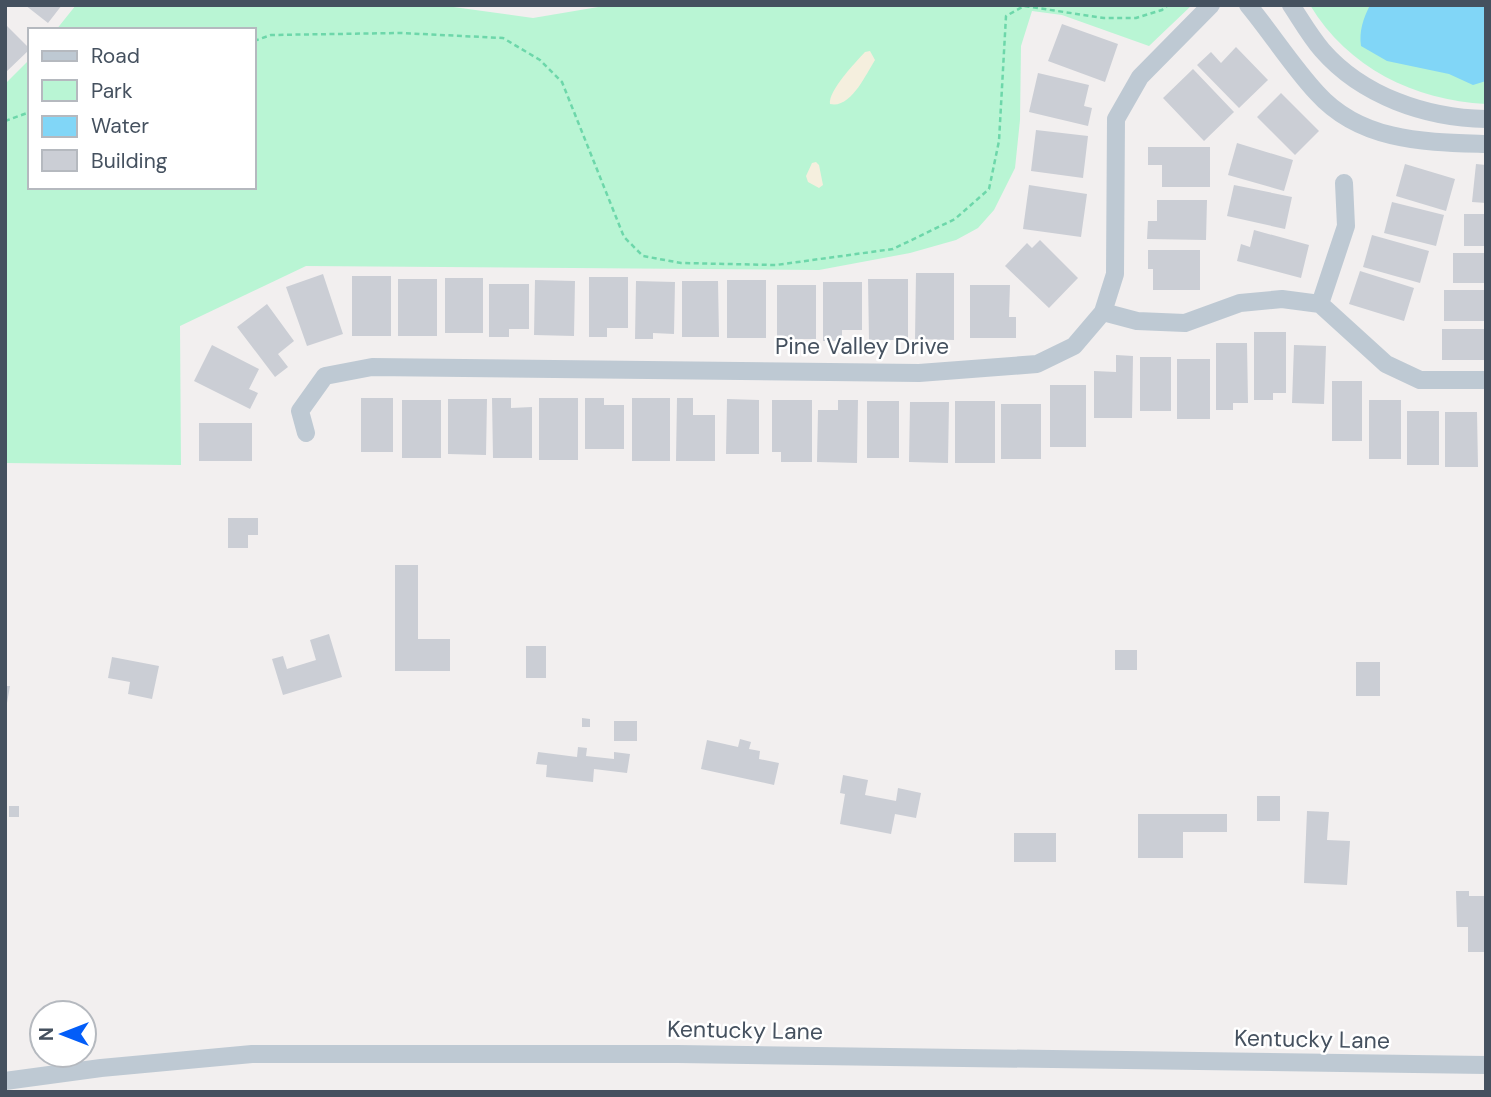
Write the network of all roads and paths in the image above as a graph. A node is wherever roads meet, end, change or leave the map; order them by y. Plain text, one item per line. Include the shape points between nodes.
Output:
1 (1168, 5) edge
2 (1210, 5) edge
3 (1248, 5) edge
4 (1292, 5) edge
5 (256, 40) edge
6 (28, 113) edge
7 (1486, 119) edge
8 (5, 121) edge
9 (1486, 144) edge
10 (1344, 183) dead end
11 (1320, 304) junction
12 (1103, 312) junction
13 (1486, 380) edge
14 (306, 433) dead end
15 (1486, 1065) edge
16 (5, 1081) edge

1 - 5 path via 1136,18 1024,6 1006,16 999,141 989,190 955,219 893,249 776,265 681,263 643,256 624,237 562,82 540,60 503,38 400,33 271,35
2 - 12 street, Pine Valley Drive via 1140,77 1116,120 1115,274
3 - 9 street via 1317,93 1354,123 1418,141
4 - 7 street via 1321,49 1375,91 1429,113
6 - 8 path
10 - 11 street via 1346,226
11 - 12 street via 1282,299 1240,303 1185,323 1137,321
11 - 13 street via 1386,364 1420,380
12 - 14 street, Pine Valley Drive via 1074,346 1037,364 919,373 372,367 325,376 300,411
15 - 16 street, Kentucky Lane via 678,1054 252,1054

